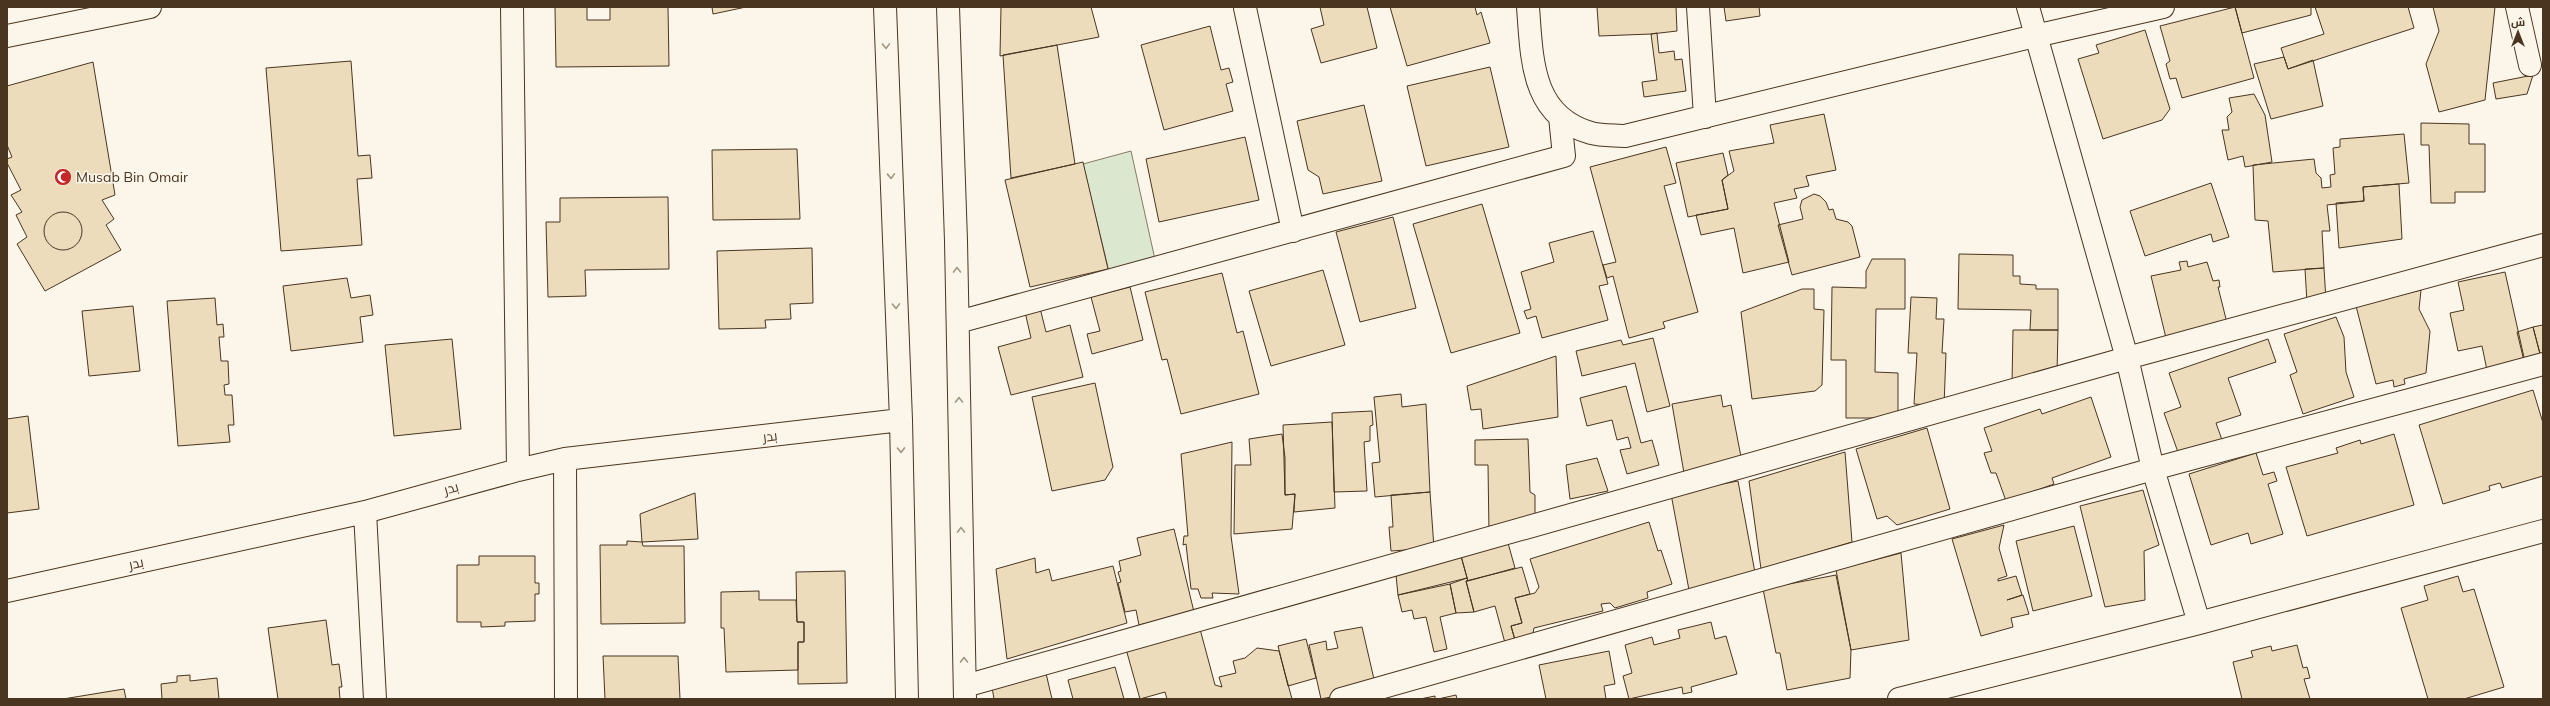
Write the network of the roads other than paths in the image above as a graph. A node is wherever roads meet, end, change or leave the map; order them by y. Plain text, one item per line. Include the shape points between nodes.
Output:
1 (150, 7) edge
2 (512, 7) edge
3 (885, 7) edge
4 (948, 7) edge
5 (1528, 7) edge
6 (1698, 7) edge
7 (2028, 7) edge
8 (2163, 7) edge
9 (2516, 7) edge
10 (1245, 8) edge
11 (7, 36) edge
12 (2035, 36) junction
13 (2530, 65) dead end
14 (1560, 117) junction
15 (1705, 117) junction
16 (1293, 231) junction
17 (2543, 245) edge
18 (958, 322) junction
19 (2127, 358) junction
20 (2543, 364) edge
21 (901, 420) junction
22 (565, 459) junction
23 (2153, 469) junction
24 (518, 470) junction
25 (365, 512) junction
26 (2543, 531) edge
27 (7, 592) edge
28 (2199, 623) junction
29 (965, 693) edge
30 (375, 699) edge
31 (566, 699) edge
32 (906, 699) edge
33 (1341, 699) edge
34 (1899, 699) edge

1 - 11 street
2 - 24 street
3 -> 21 street
18 -> 4 street
5 - 14 street via 1532,59 1542,97
6 - 15 street
7 - 12 street
8 - 12 street
9 - 13 street
10 - 16 street
12 - 15 street
12 - 19 street
14 - 15 street via 1592,133 1625,136
14 - 16 street via 1564,156
16 - 18 street
17 - 19 street
29 -> 18 street
19 - 23 street
19 - 29 street
20 - 23 street
21 - 22 street, بدر
21 -> 32 street
22 - 24 street, بدر
22 - 31 street
23 - 28 street
23 - 33 street
24 - 25 street, بدر
25 - 27 street, بدر
25 - 30 street
26 - 28 street
28 - 34 street

